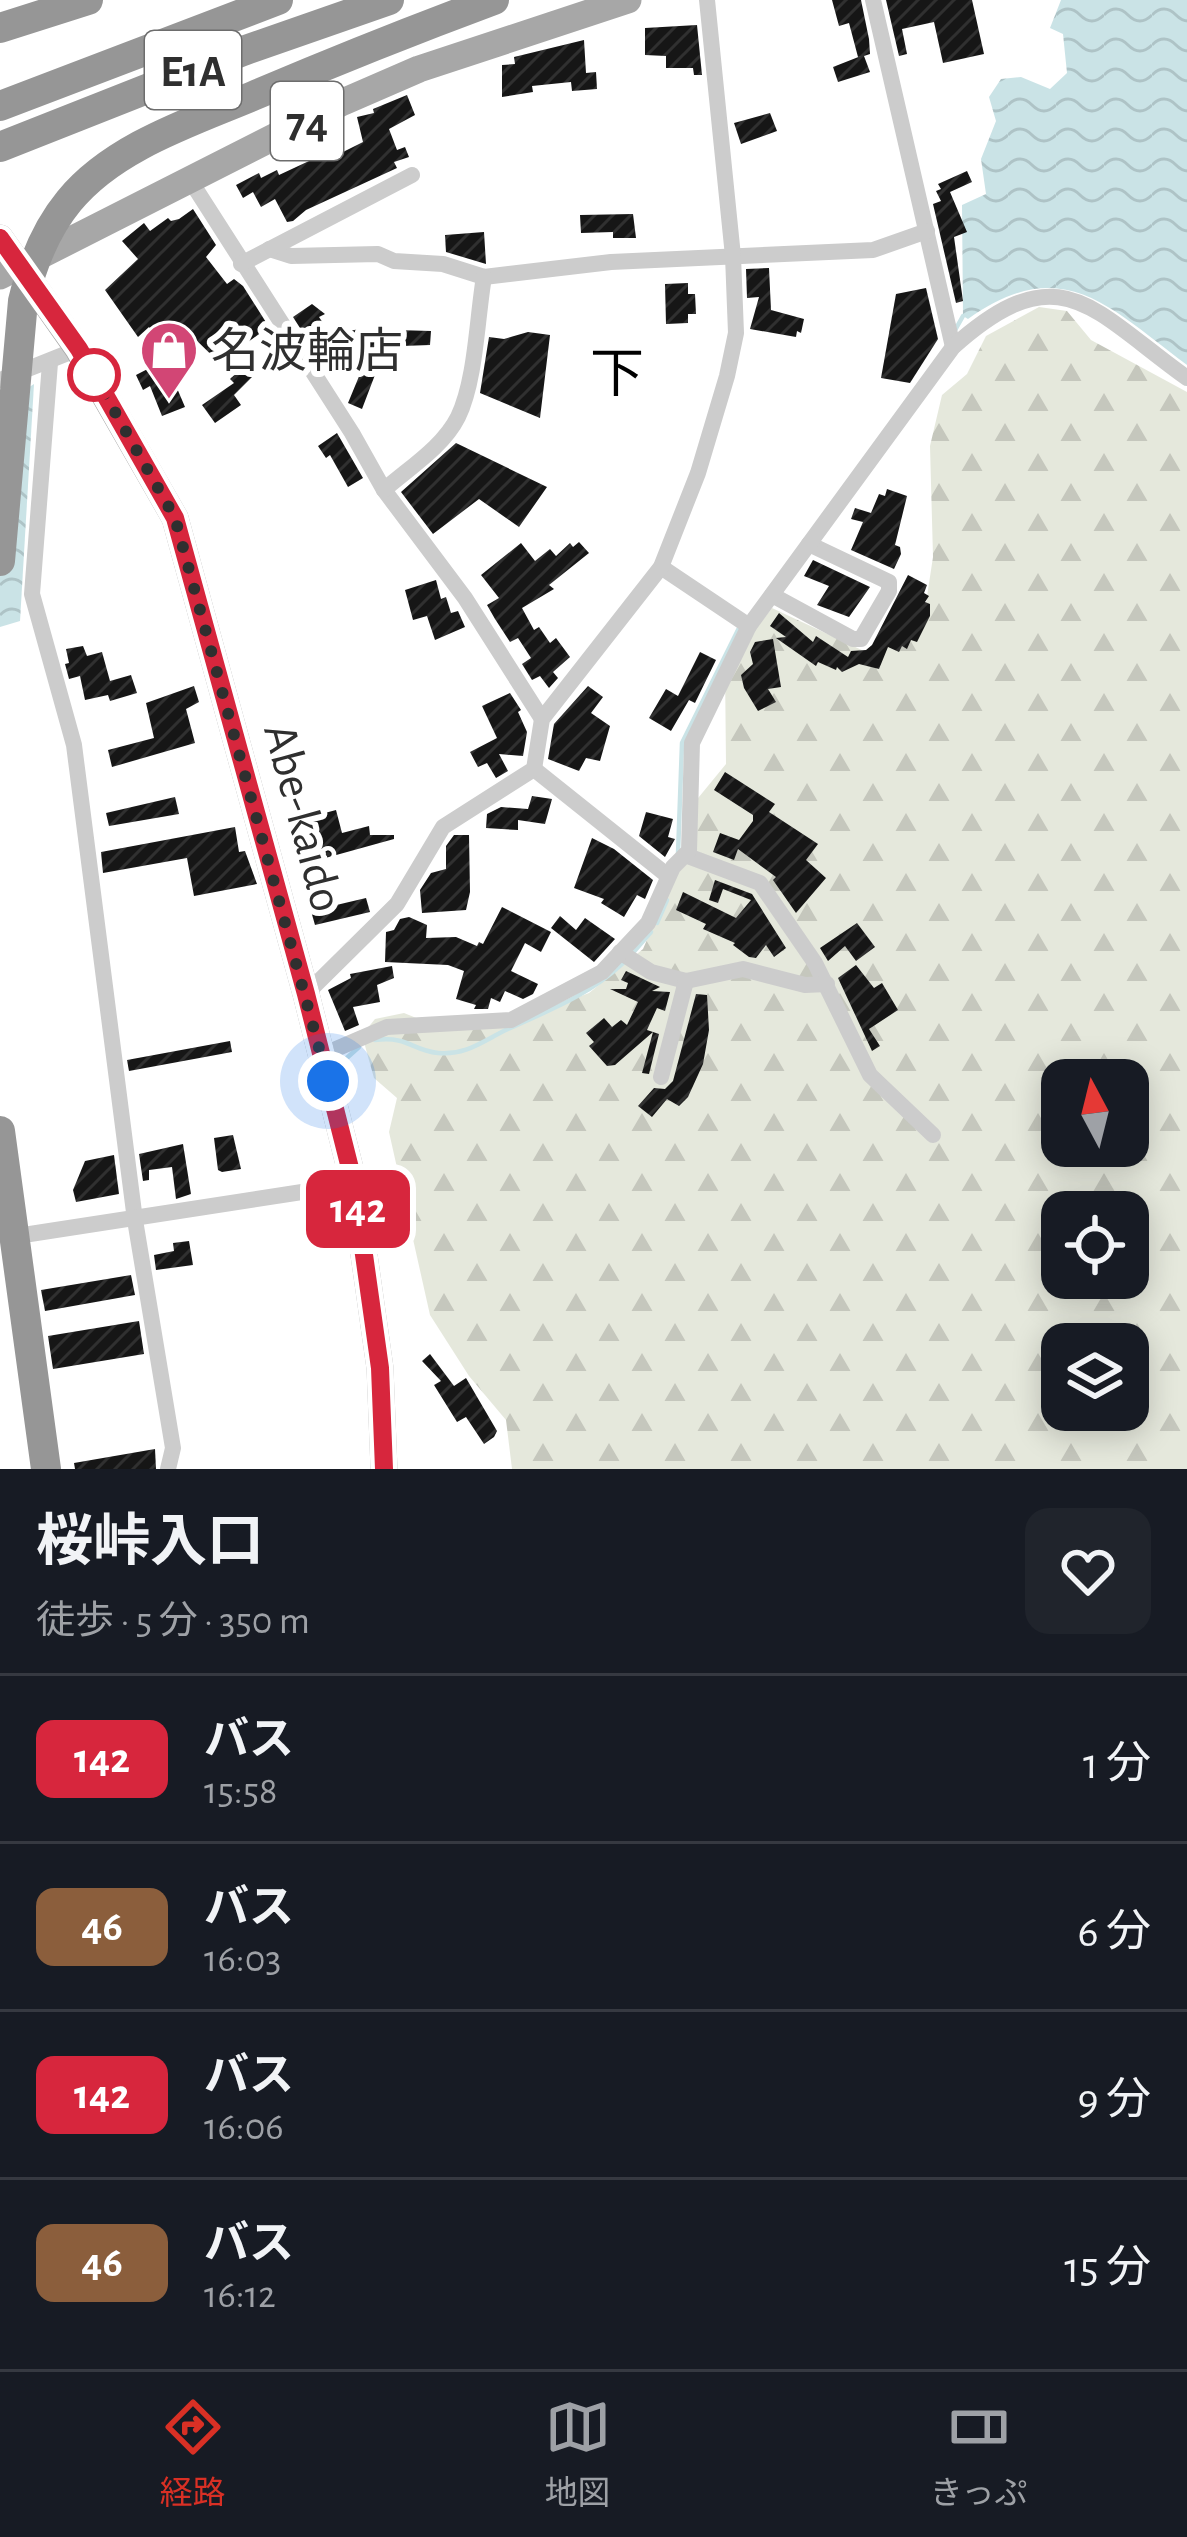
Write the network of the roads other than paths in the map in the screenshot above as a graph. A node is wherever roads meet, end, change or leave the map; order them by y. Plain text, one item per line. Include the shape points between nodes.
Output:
1 (88, 0) edge
2 (278, 0) edge
3 (389, 0) edge
4 (494, 0) edge
5 (628, 0) edge
6 (707, 0) edge
7 (873, 0) edge
8 (0, 28) edge
9 (0, 106) edge
10 (0, 147) edge
11 (412, 175) dead end
12 (190, 180) junction
13 (927, 231) junction
14 (0, 238) edge
15 (269, 249) junction
16 (733, 256) junction
17 (241, 264) junction
18 (10, 270) edge
19 (484, 277) junction
20 (953, 347) junction
21 (79, 349) junction
22 (50, 363) junction
23 (1187, 378) edge
24 (0, 380) edge
25 (384, 490) junction
26 (809, 544) junction
27 (0, 561) edge
28 (661, 567) junction
29 (772, 595) junction
30 (749, 626) junction
31 (542, 719) junction
32 (534, 769) junction
33 (685, 855) junction
34 (668, 876) junction
35 (626, 956) junction
36 (686, 981) junction
37 (827, 984) junction
38 (306, 994) junction
39 (322, 1055) junction
40 (661, 1077) dead end
41 (0, 1131) edge
42 (933, 1135) dead end
43 (354, 1184) junction
44 (135, 1220) junction
45 (30, 1234) dead end
46 (46, 1469) edge
47 (168, 1469) edge
48 (384, 1469) edge

1 - 8 highway
2 - 9 highway, E1A
3 - 10 highway, E1A
4 - 27 highway, bridge via 186,124 99,172 71,198 40,249 23,301
5 - 12 main road, 74 via 419,69
6 - 16 street
7 - 13 street
11 - 15 street
12 - 17 street
12 - 18 main road, 74
13 - 16 street via 873,250
13 - 20 street
14 - 18 main road, Abe-kaido
15 - 17 street
15 - 19 street via 378,254
16 - 19 street
16 - 28 street via 736,333 728,376
17 - 25 street
18 - 21 main road, Abe-kaido
19 - 25 street via 457,418
20 - 23 street via 986,317 1038,295 1061,295
20 - 26 street
21 - 22 street
21 - 38 main road, Abe-kaido via 175,518
22 - 24 street
22 - 44 street via 32,594 81,784
25 - 31 street
26 - 29 street
26 - 29 street via 889,583 861,639
28 - 30 street
28 - 31 street
29 - 30 street
30 - 33 street via 692,743
31 - 32 street
32 - 34 street
32 - 38 street via 443,827 397,904
33 - 34 street
33 - 37 street via 760,883
34 - 35 street
35 - 36 street
35 - 39 street via 511,1020 386,1027
36 - 37 street via 742,969
36 - 40 street
37 - 42 street via 870,1075
38 - 39 main road, Abe-kaido
39 - 43 main road, Abe-kaido
41 - 46 highway
43 - 44 street
43 - 48 main road, Abe-kaido via 380,1368
44 - 45 street
44 - 47 street via 173,1448

